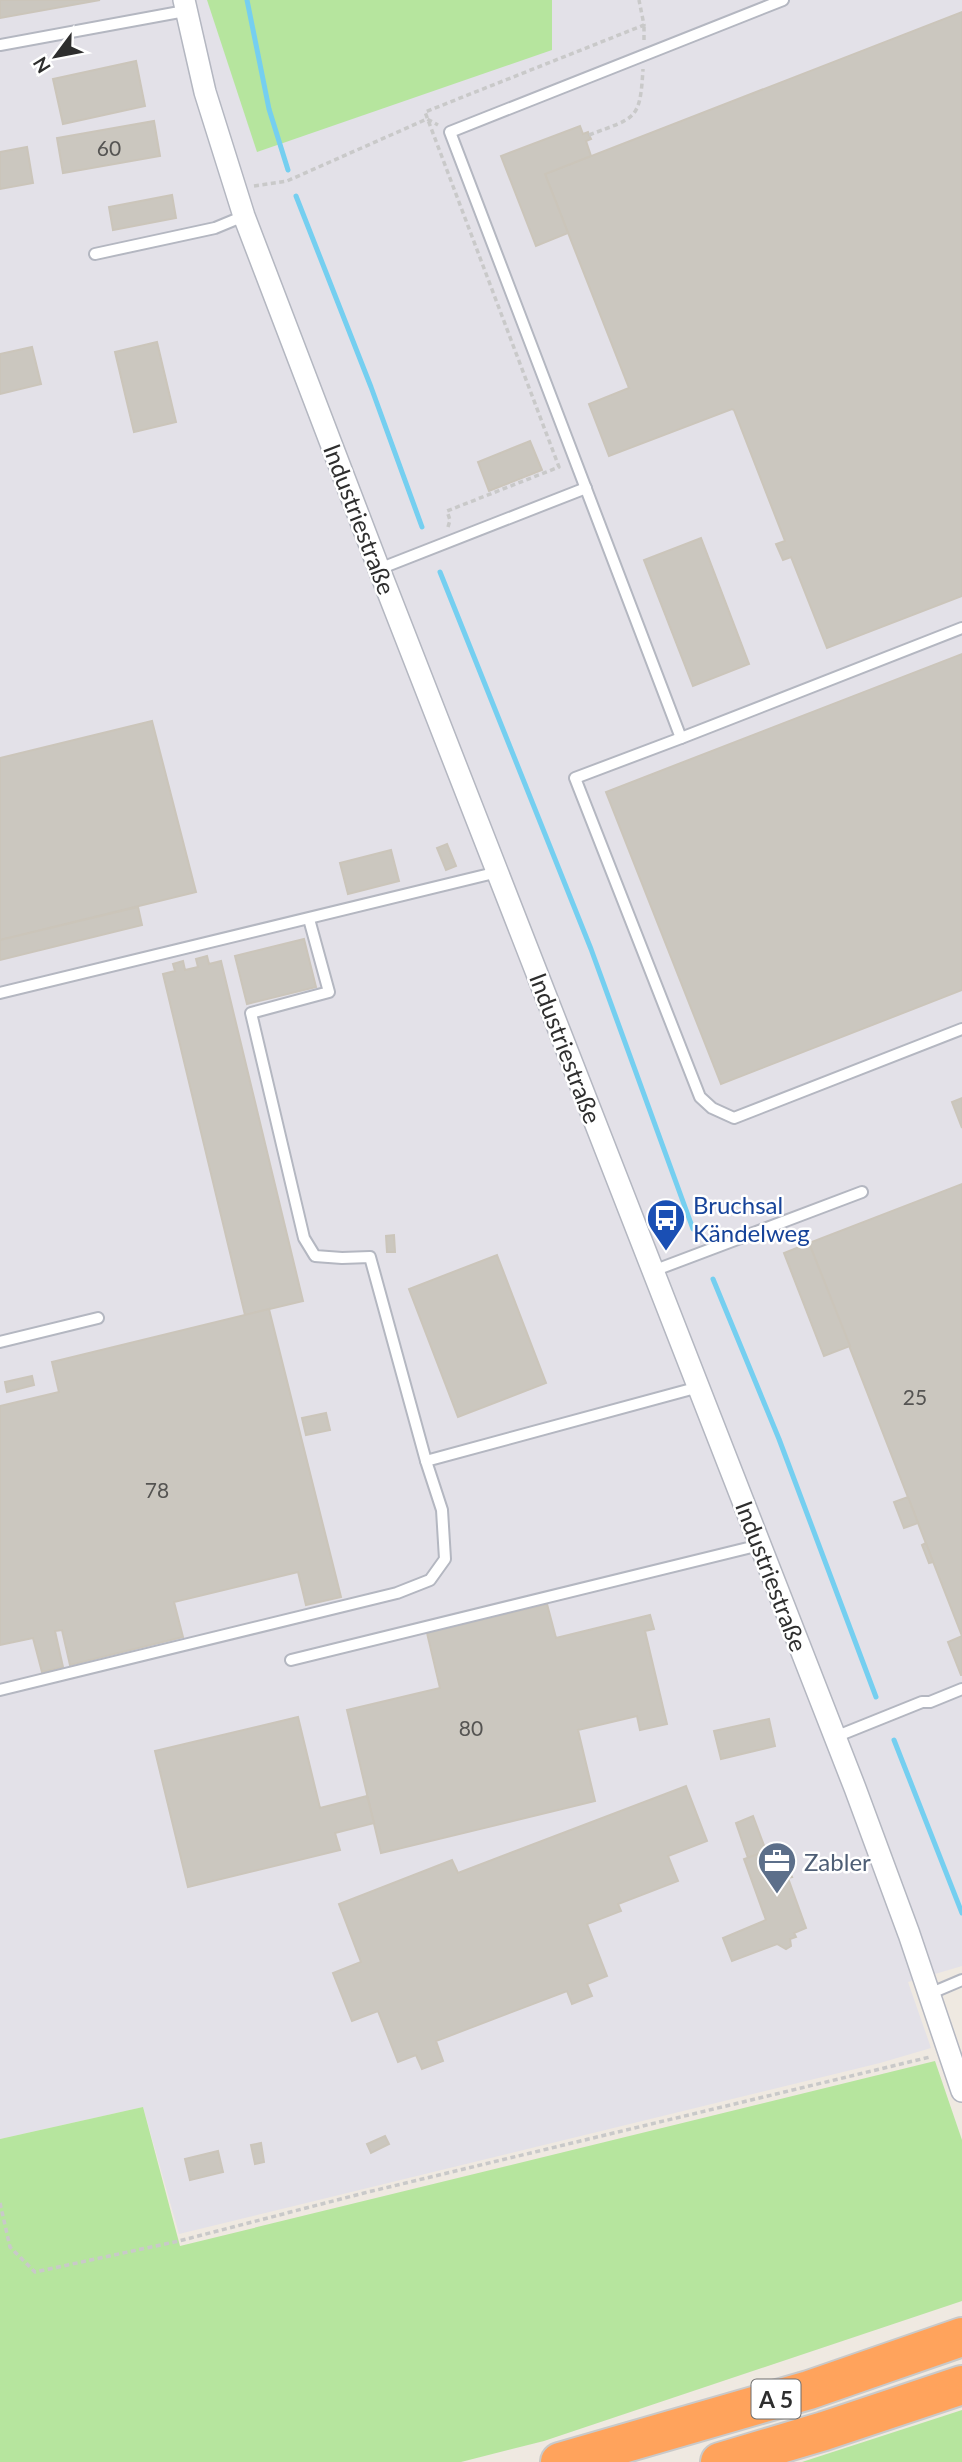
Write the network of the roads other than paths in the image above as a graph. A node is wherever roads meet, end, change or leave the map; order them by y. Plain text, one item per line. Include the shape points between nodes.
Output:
1 (783, 0) edge
2 (184, 6) edge
3 (0, 45) edge
4 (244, 216) junction
5 (95, 254) dead end
6 (586, 488) junction
7 (379, 569) junction
8 (962, 628) edge
9 (681, 738) junction
10 (498, 872) junction
11 (309, 919) junction
12 (0, 993) edge
13 (962, 1029) edge
14 (862, 1192) dead end
15 (660, 1268) junction
16 (98, 1318) dead end
17 (0, 1342) edge
18 (699, 1387) junction
19 (426, 1461) junction
20 (760, 1545) junction
21 (291, 1660) dead end
22 (962, 1689) edge
23 (0, 1690) edge
24 (835, 1737) junction
25 (962, 1980) edge
26 (929, 1994) junction
27 (962, 2091) edge
28 (962, 2337) edge
29 (962, 2385) edge
30 (560, 2462) edge
31 (720, 2462) edge

1 - 6 lane via 450,132
2 - 3 lane
2 - 4 street, Industriestraße
4 - 5 lane via 215,228
4 - 7 street, Industriestraße
6 - 7 lane
6 - 9 lane
7 - 10 street, Industriestraße
8 - 9 lane
9 - 13 lane via 575,778 700,1097 734,1118
10 - 11 lane
10 - 15 street, Industriestraße
11 - 12 lane
11 - 19 lane via 329,992 251,1013 304,1238 315,1256 370,1257
14 - 15 lane
15 - 18 street, Industriestraße
16 - 17 lane
18 - 19 lane
18 - 20 street, Industriestraße
19 - 23 lane via 442,1510 445,1559 429,1580 397,1593
20 - 21 lane
20 - 24 street, Industriestraße
22 - 24 lane
24 - 26 street, Industriestraße
25 - 26 lane
26 - 27 street, Industriestraße
28 - 30 highway, A 5 via 808,2389
29 - 31 highway, A 5

